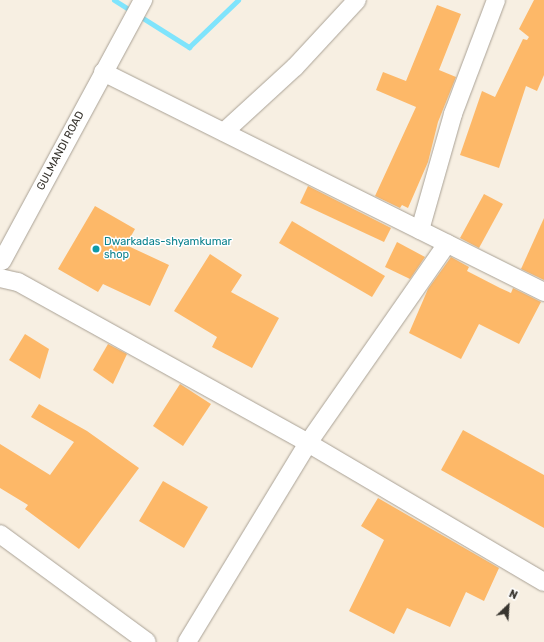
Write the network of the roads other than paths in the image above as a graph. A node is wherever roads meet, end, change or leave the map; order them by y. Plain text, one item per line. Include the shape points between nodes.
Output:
1 (143, 0) edge
2 (357, 0) edge
3 (496, 0) edge
4 (104, 72) junction
5 (224, 132) junction
6 (420, 230) junction
7 (447, 244) junction
8 (1, 266) edge
9 (544, 292) edge
10 (308, 443) junction
11 (0, 534) edge
12 (544, 582) edge
13 (147, 642) edge
14 (187, 642) edge

1 - 4 street, GULMANDI ROAD
2 - 5 street via 295,67
3 - 6 street via 453,114
4 - 5 street
4 - 8 street, GULMANDI ROAD
5 - 6 street
6 - 7 street
7 - 9 street
7 - 10 street
8 - 10 street via 18,282
10 - 12 street
10 - 14 street
11 - 13 street

